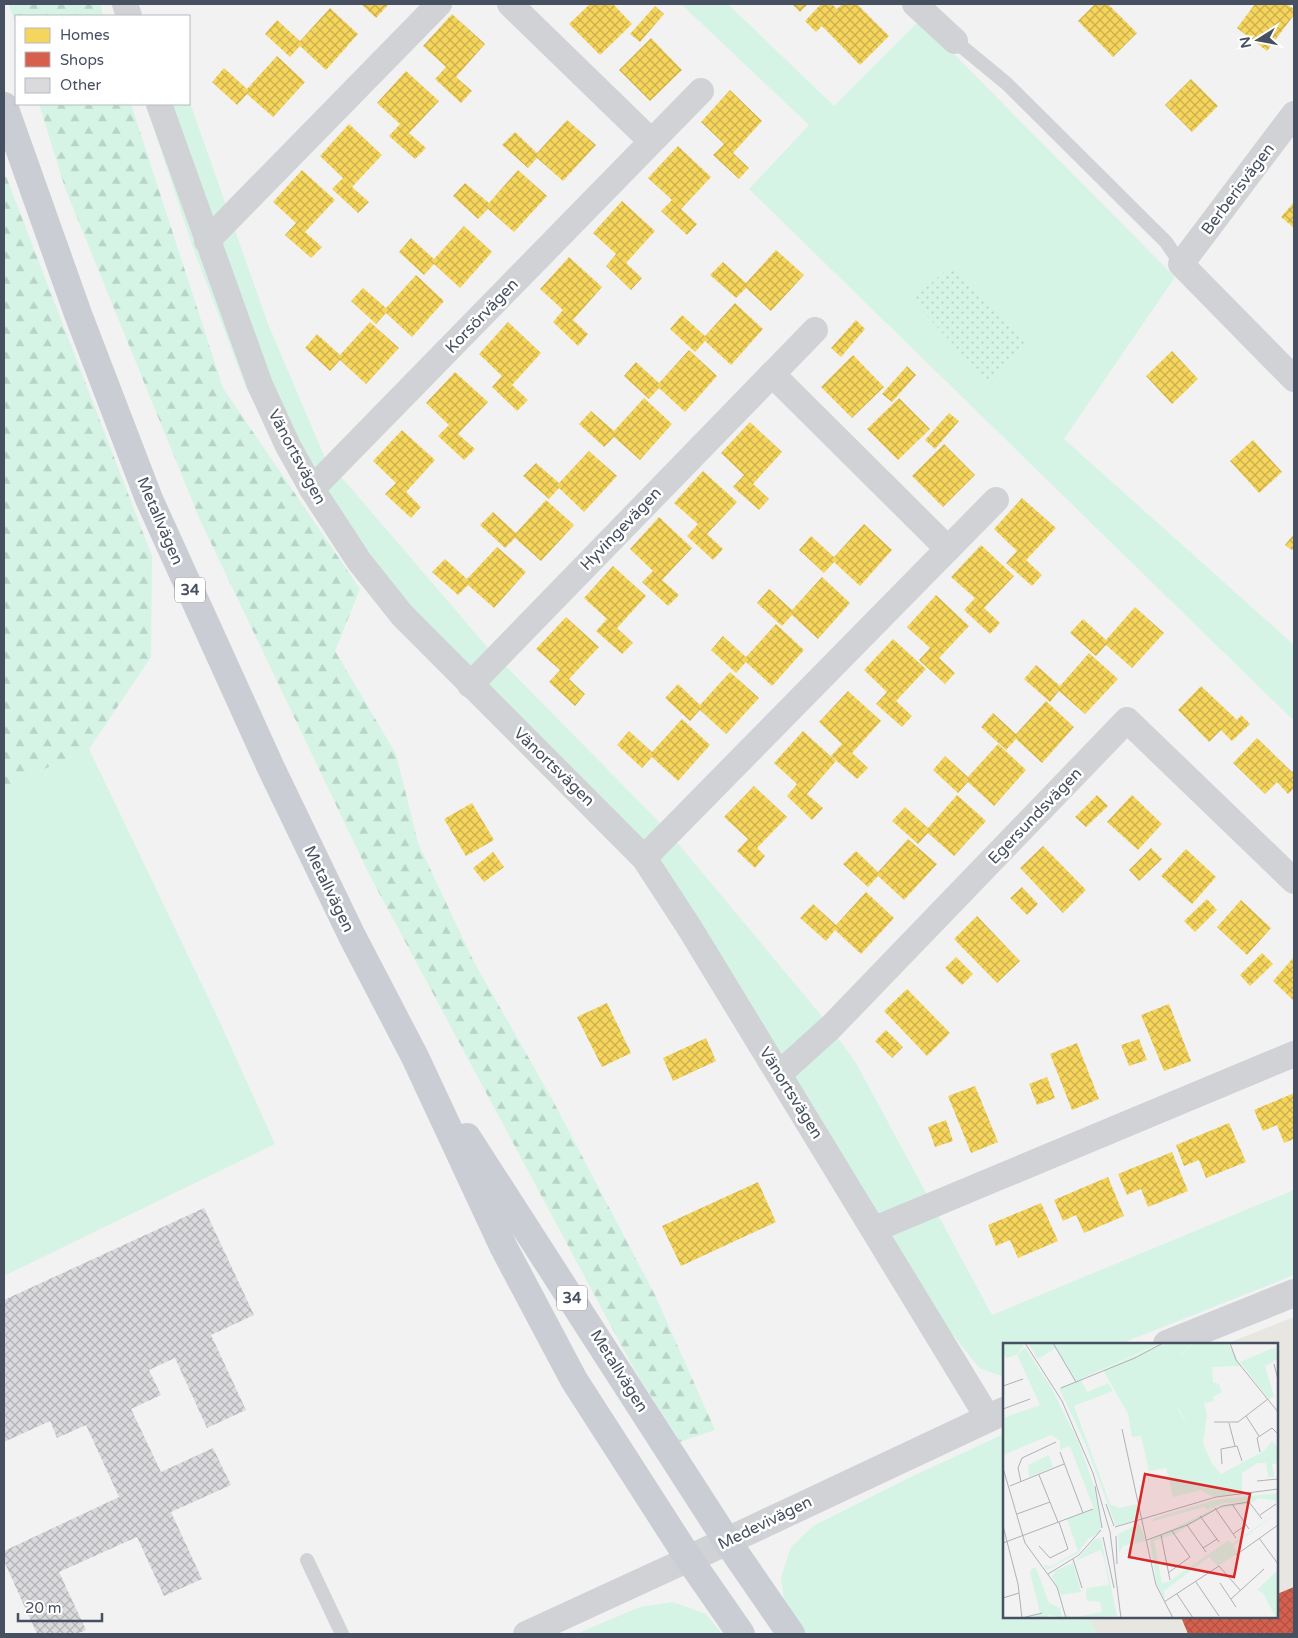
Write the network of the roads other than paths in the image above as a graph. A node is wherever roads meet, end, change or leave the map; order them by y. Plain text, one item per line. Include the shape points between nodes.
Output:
1 (438, 4) edge
2 (510, 4) edge
3 (915, 4) edge
4 (955, 41) joint
5 (701, 91) dead end
6 (159, 105) edge
7 (4, 106) edge
8 (1294, 114) edge
9 (651, 141) junction
10 (207, 241) junction
11 (1181, 264) junction
12 (815, 330) dead end
13 (772, 374) junction
14 (1294, 379) edge
15 (312, 489) junction
16 (996, 500) dead end
17 (948, 549) junction
18 (470, 685) junction
19 (644, 858) junction
20 (1294, 881) edge
21 (1294, 1054) edge
22 (415, 1058) junction
23 (779, 1074) junction
24 (875, 1230) junction
25 (1294, 1293) edge
26 (1169, 1343) edge
27 (996, 1414) edge
28 (728, 1541) junction
29 (688, 1559) junction
30 (306, 1560) dead end
31 (342, 1634) edge
32 (526, 1634) edge
33 (741, 1634) edge
34 (791, 1634) edge

1 - 10 street
2 - 9 street
3 - 4 street
4 - 11 lane via 1020,97 1166,242
5 - 9 street, Korsörvägen
6 - 10 street, Vänortsvägen
7 - 22 main road, Metallvägen / 34 via 148,499 270,768
8 - 11 street, Berberisvägen
9 - 15 street, Korsörvägen
10 - 15 street, Vänortsvägen via 260,385
11 - 14 street
12 - 13 street, Hyvingevägen
13 - 17 street
13 - 18 street, Hyvingevägen
15 - 18 street, Vänortsvägen via 359,561 402,615
16 - 17 street
17 - 19 street
18 - 19 street, Vänortsvägen
19 - 23 street, Vänortsvägen
20 - 23 street, Egersundsvägen via 1127,720 832,1027
21 - 24 street
22 - 28 main road, Metallvägen / 34
22 - 29 main road, Metallvägen / 34 via 504,1248 574,1380
23 - 24 street, Vänortsvägen
24 - 27 street, Vänortsvägen
25 - 26 street
27 - 28 street, Medevivägen
28 - 29 street, Medevivägen
28 - 34 main road, Metallvägen / 34
29 - 32 street, Medevivägen
29 - 33 main road, Metallvägen / 34
30 - 31 lane

